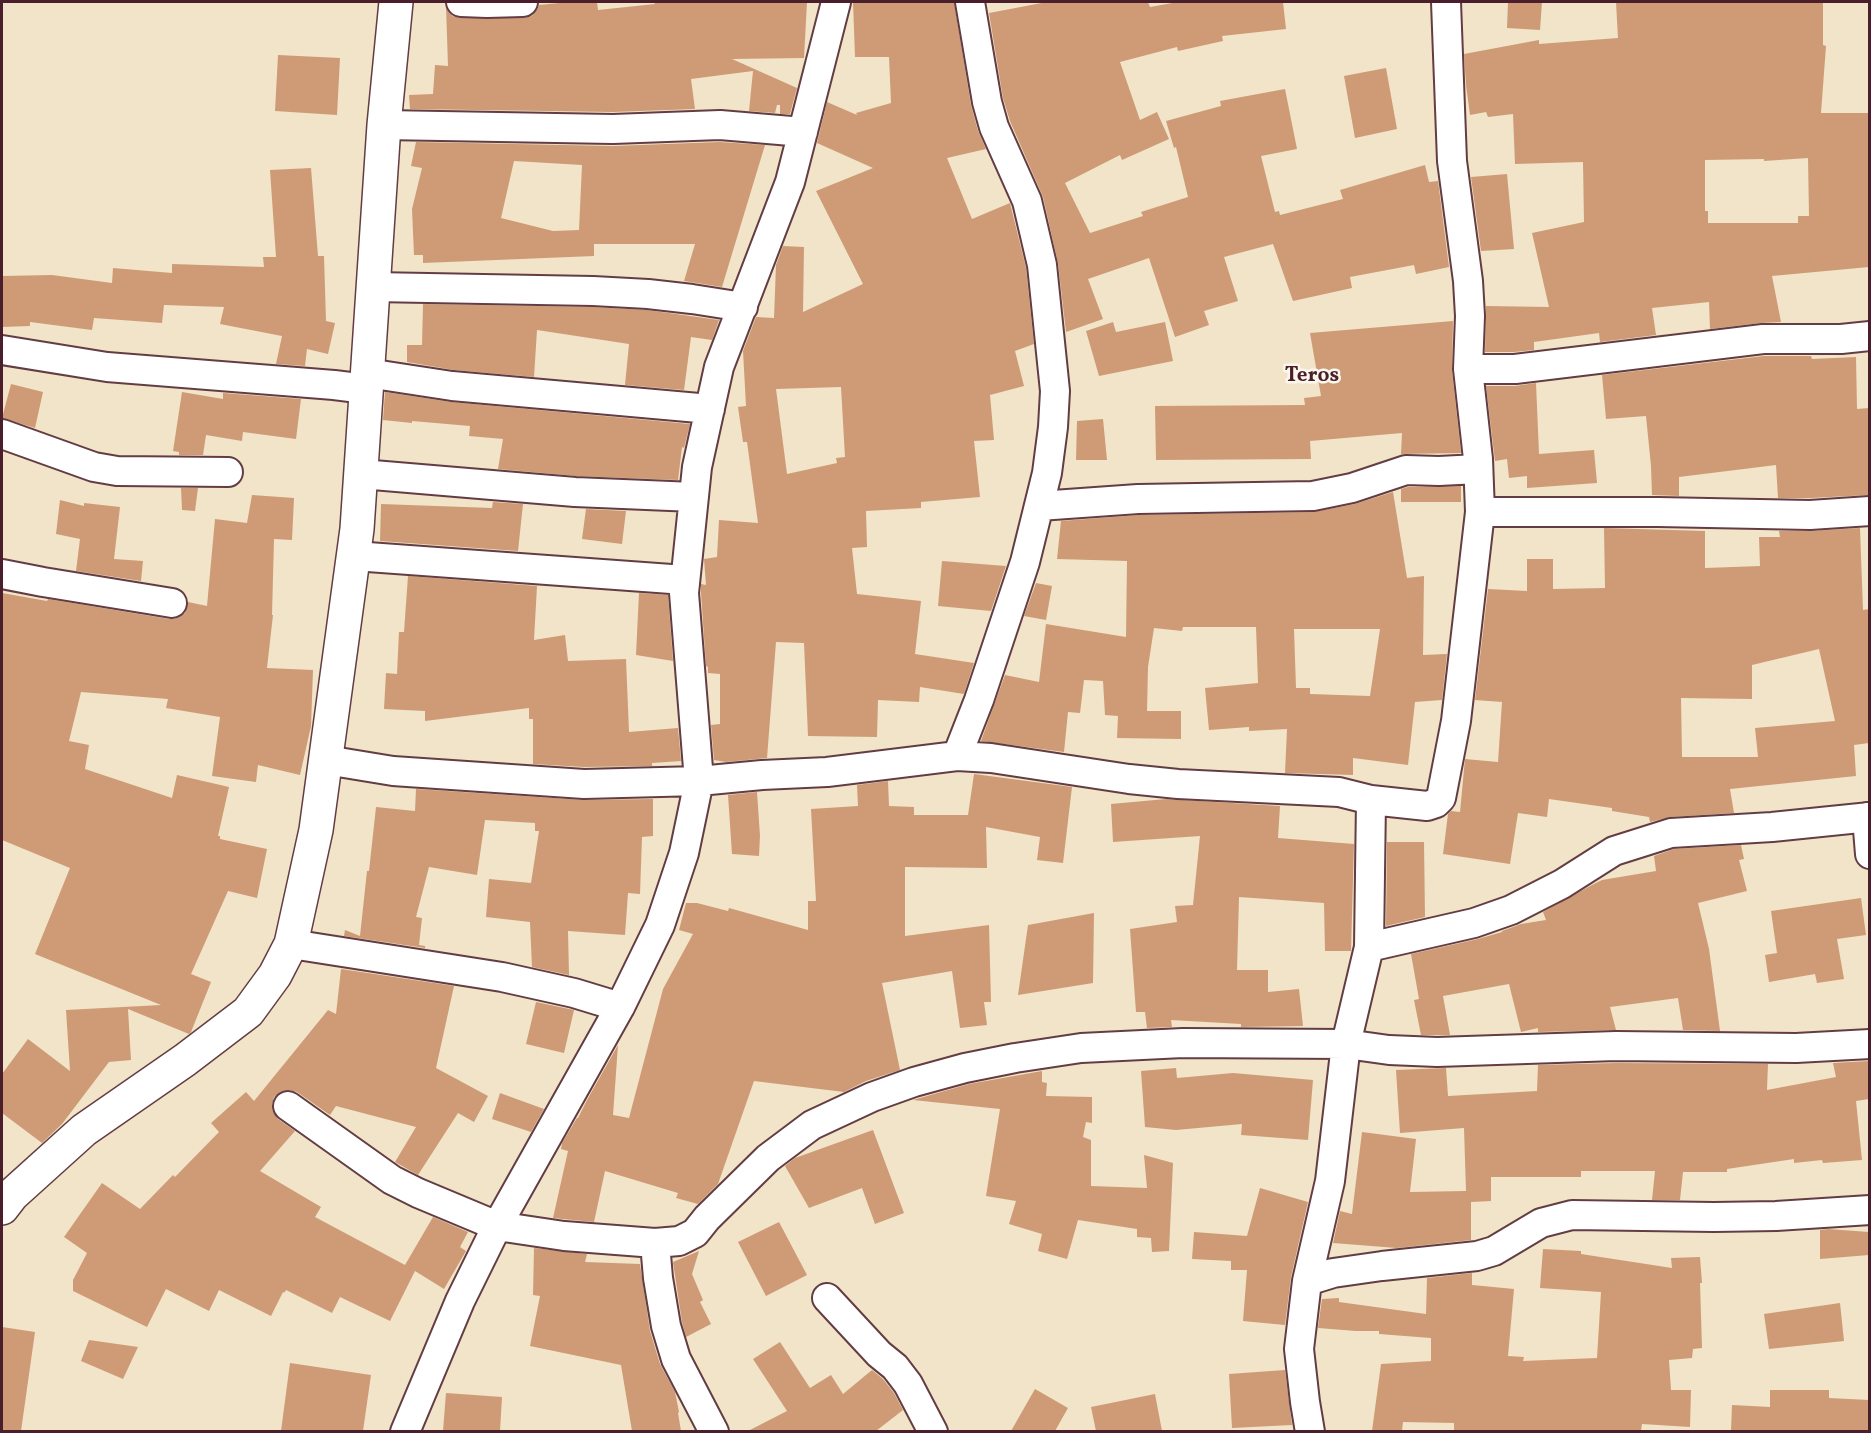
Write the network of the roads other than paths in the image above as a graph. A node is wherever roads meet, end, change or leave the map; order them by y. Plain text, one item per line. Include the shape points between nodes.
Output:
1 (396, 2) edge
2 (461, 2) edge
3 (523, 2) edge
4 (836, 2) edge
5 (970, 2) edge
6 (1446, 2) edge
7 (384, 125) junction
8 (803, 132) junction
9 (373, 287) junction
10 (743, 307) junction
11 (1869, 336) edge
12 (2, 350) edge
13 (1468, 369) junction
14 (367, 381) junction
15 (710, 409) junction
16 (2, 434) edge
17 (1478, 469) junction
18 (228, 472) dead end
19 (361, 474) junction
20 (694, 497) junction
21 (1039, 506) junction
22 (1869, 511) edge
23 (1480, 512) junction
24 (354, 556) junction
25 (2, 574) edge
26 (685, 580) junction
27 (172, 603) dead end
28 (957, 756) junction
29 (326, 760) junction
30 (699, 780) junction
31 (1371, 800) junction
32 (1868, 817) edge
33 (1869, 854) edge
34 (291, 944) junction
35 (1368, 947) junction
36 (620, 1007) junction
37 (1346, 1044) junction
38 (1869, 1044) edge
39 (288, 1106) dead end
40 (2, 1208) edge
41 (1869, 1210) edge
42 (497, 1226) junction
43 (654, 1243) junction
44 (1307, 1281) junction
45 (827, 1298) dead end
46 (405, 1431) edge
47 (714, 1431) edge
48 (933, 1431) edge
49 (1311, 1431) edge

1 - 7 street
2 - 3 street
4 - 8 street
5 - 21 street via 987,102 1027,201 1042,265 1055,391 1052,439
6 - 13 street via 1452,161 1468,281
7 - 8 street via 613,129 720,125
7 - 9 street
8 - 10 street via 790,182
9 - 10 street via 626,293
9 - 14 street
10 - 15 street via 719,367
11 - 13 street via 1763,339 1515,369
12 - 14 street via 107,367 334,385
13 - 17 street
14 - 15 street
14 - 19 street
15 - 20 street
16 - 18 street via 117,471
17 - 21 street via 1406,470 1313,496 1138,499
17 - 23 street
19 - 20 street via 575,492
19 - 24 street
20 - 26 street
21 - 28 street via 1010,609
22 - 23 street
23 - 31 street via 1456,721 1441,798 1427,806
24 - 26 street
24 - 29 street
25 - 27 street
26 - 30 street
28 - 30 street via 827,772
28 - 31 street via 1129,779 1339,792
29 - 30 street via 393,771 573,783
29 - 34 street via 316,830
30 - 36 street via 684,853 660,925
31 - 35 street
32 - 33 street
32 - 35 street via 1671,833 1614,851 1511,910
34 - 36 street via 502,977
34 - 40 street via 275,975 248,1012 84,1130
35 - 37 street
36 - 42 street
37 - 38 street via 1437,1052
37 - 43 street via 1183,1043 1082,1048 965,1068 914,1082 812,1125 768,1158 695,1233 679,1241
37 - 44 street via 1330,1180
39 - 42 street via 392,1180
41 - 44 street via 1725,1217 1572,1215 1541,1222 1494,1251 1477,1256 1333,1273
42 - 43 street
42 - 46 street via 460,1300
43 - 47 street via 666,1326 676,1359
44 - 49 street via 1299,1349
45 - 48 street via 908,1384

